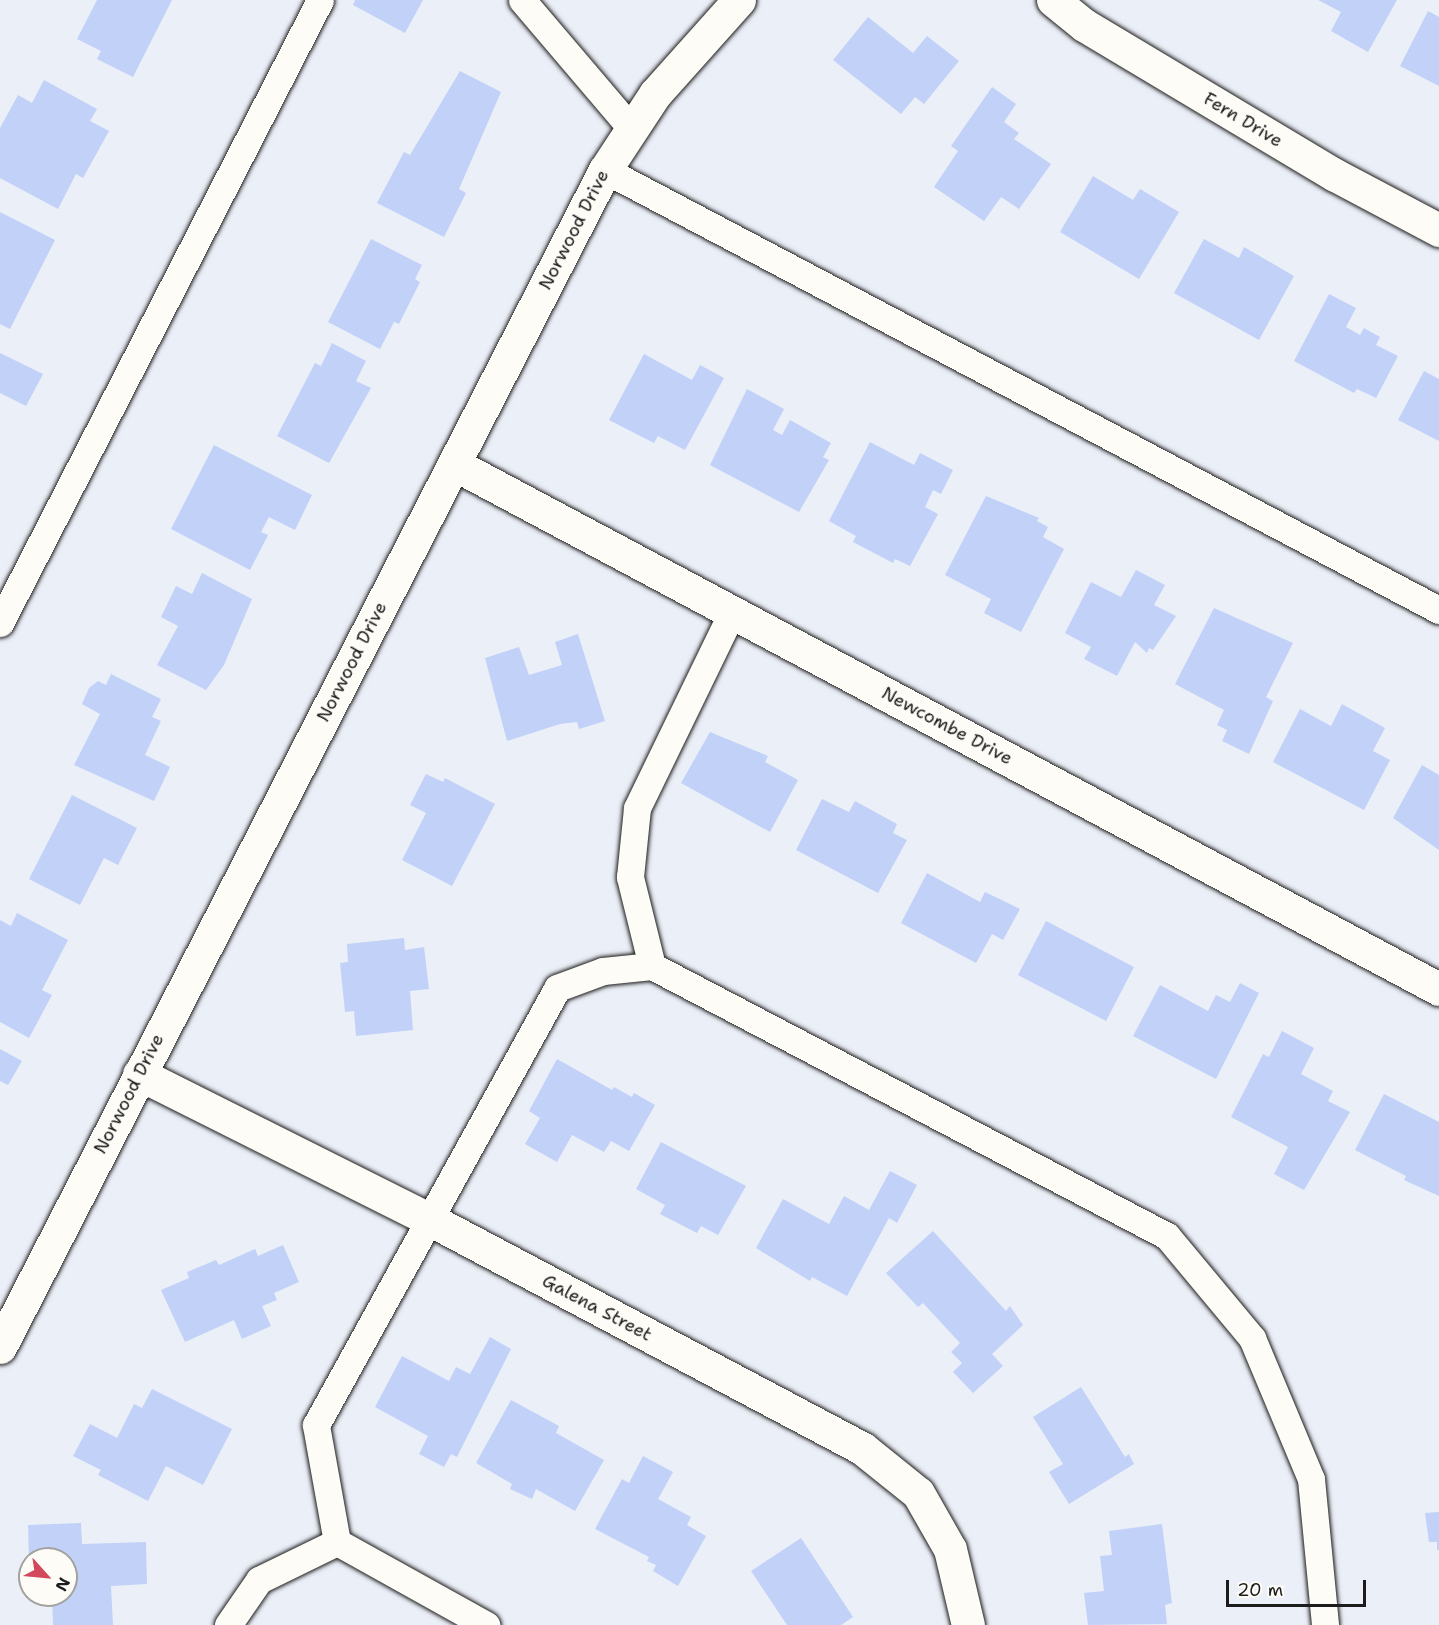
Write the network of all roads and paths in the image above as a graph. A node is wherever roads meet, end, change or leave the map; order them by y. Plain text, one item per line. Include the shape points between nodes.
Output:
1 (320, 0) edge
2 (522, 0) edge
3 (739, 0) edge
4 (1053, 0) edge
5 (630, 127) junction
6 (605, 170) junction
7 (1439, 230) edge
8 (454, 464) junction
9 (1439, 610) edge
10 (732, 612) junction
11 (0, 623) edge
12 (652, 966) junction
13 (1439, 989) edge
14 (139, 1074) junction
15 (429, 1219) junction
16 (0, 1347) edge
17 (337, 1542) junction
18 (228, 1625) edge
19 (486, 1625) edge
20 (968, 1625) edge
21 (1324, 1625) edge

1 - 11 lane
2 - 5 lane
3 - 5 street, Norwood Drive
4 - 7 street, Fern Drive via 1084,25 1335,175
5 - 6 street, Norwood Drive
6 - 8 street, Norwood Drive
6 - 9 lane
8 - 10 street, Newcombe Drive
8 - 14 street, Norwood Drive
10 - 12 lane via 637,808 630,877
10 - 13 street, Newcombe Drive
12 - 15 lane via 603,971 557,988
12 - 21 lane via 1167,1236 1252,1338 1311,1479
14 - 15 street, Galena Street
14 - 16 street, Norwood Drive
15 - 17 lane via 316,1425
15 - 20 street, Galena Street via 863,1449 918,1493 950,1549
17 - 18 lane via 259,1580
17 - 19 lane

